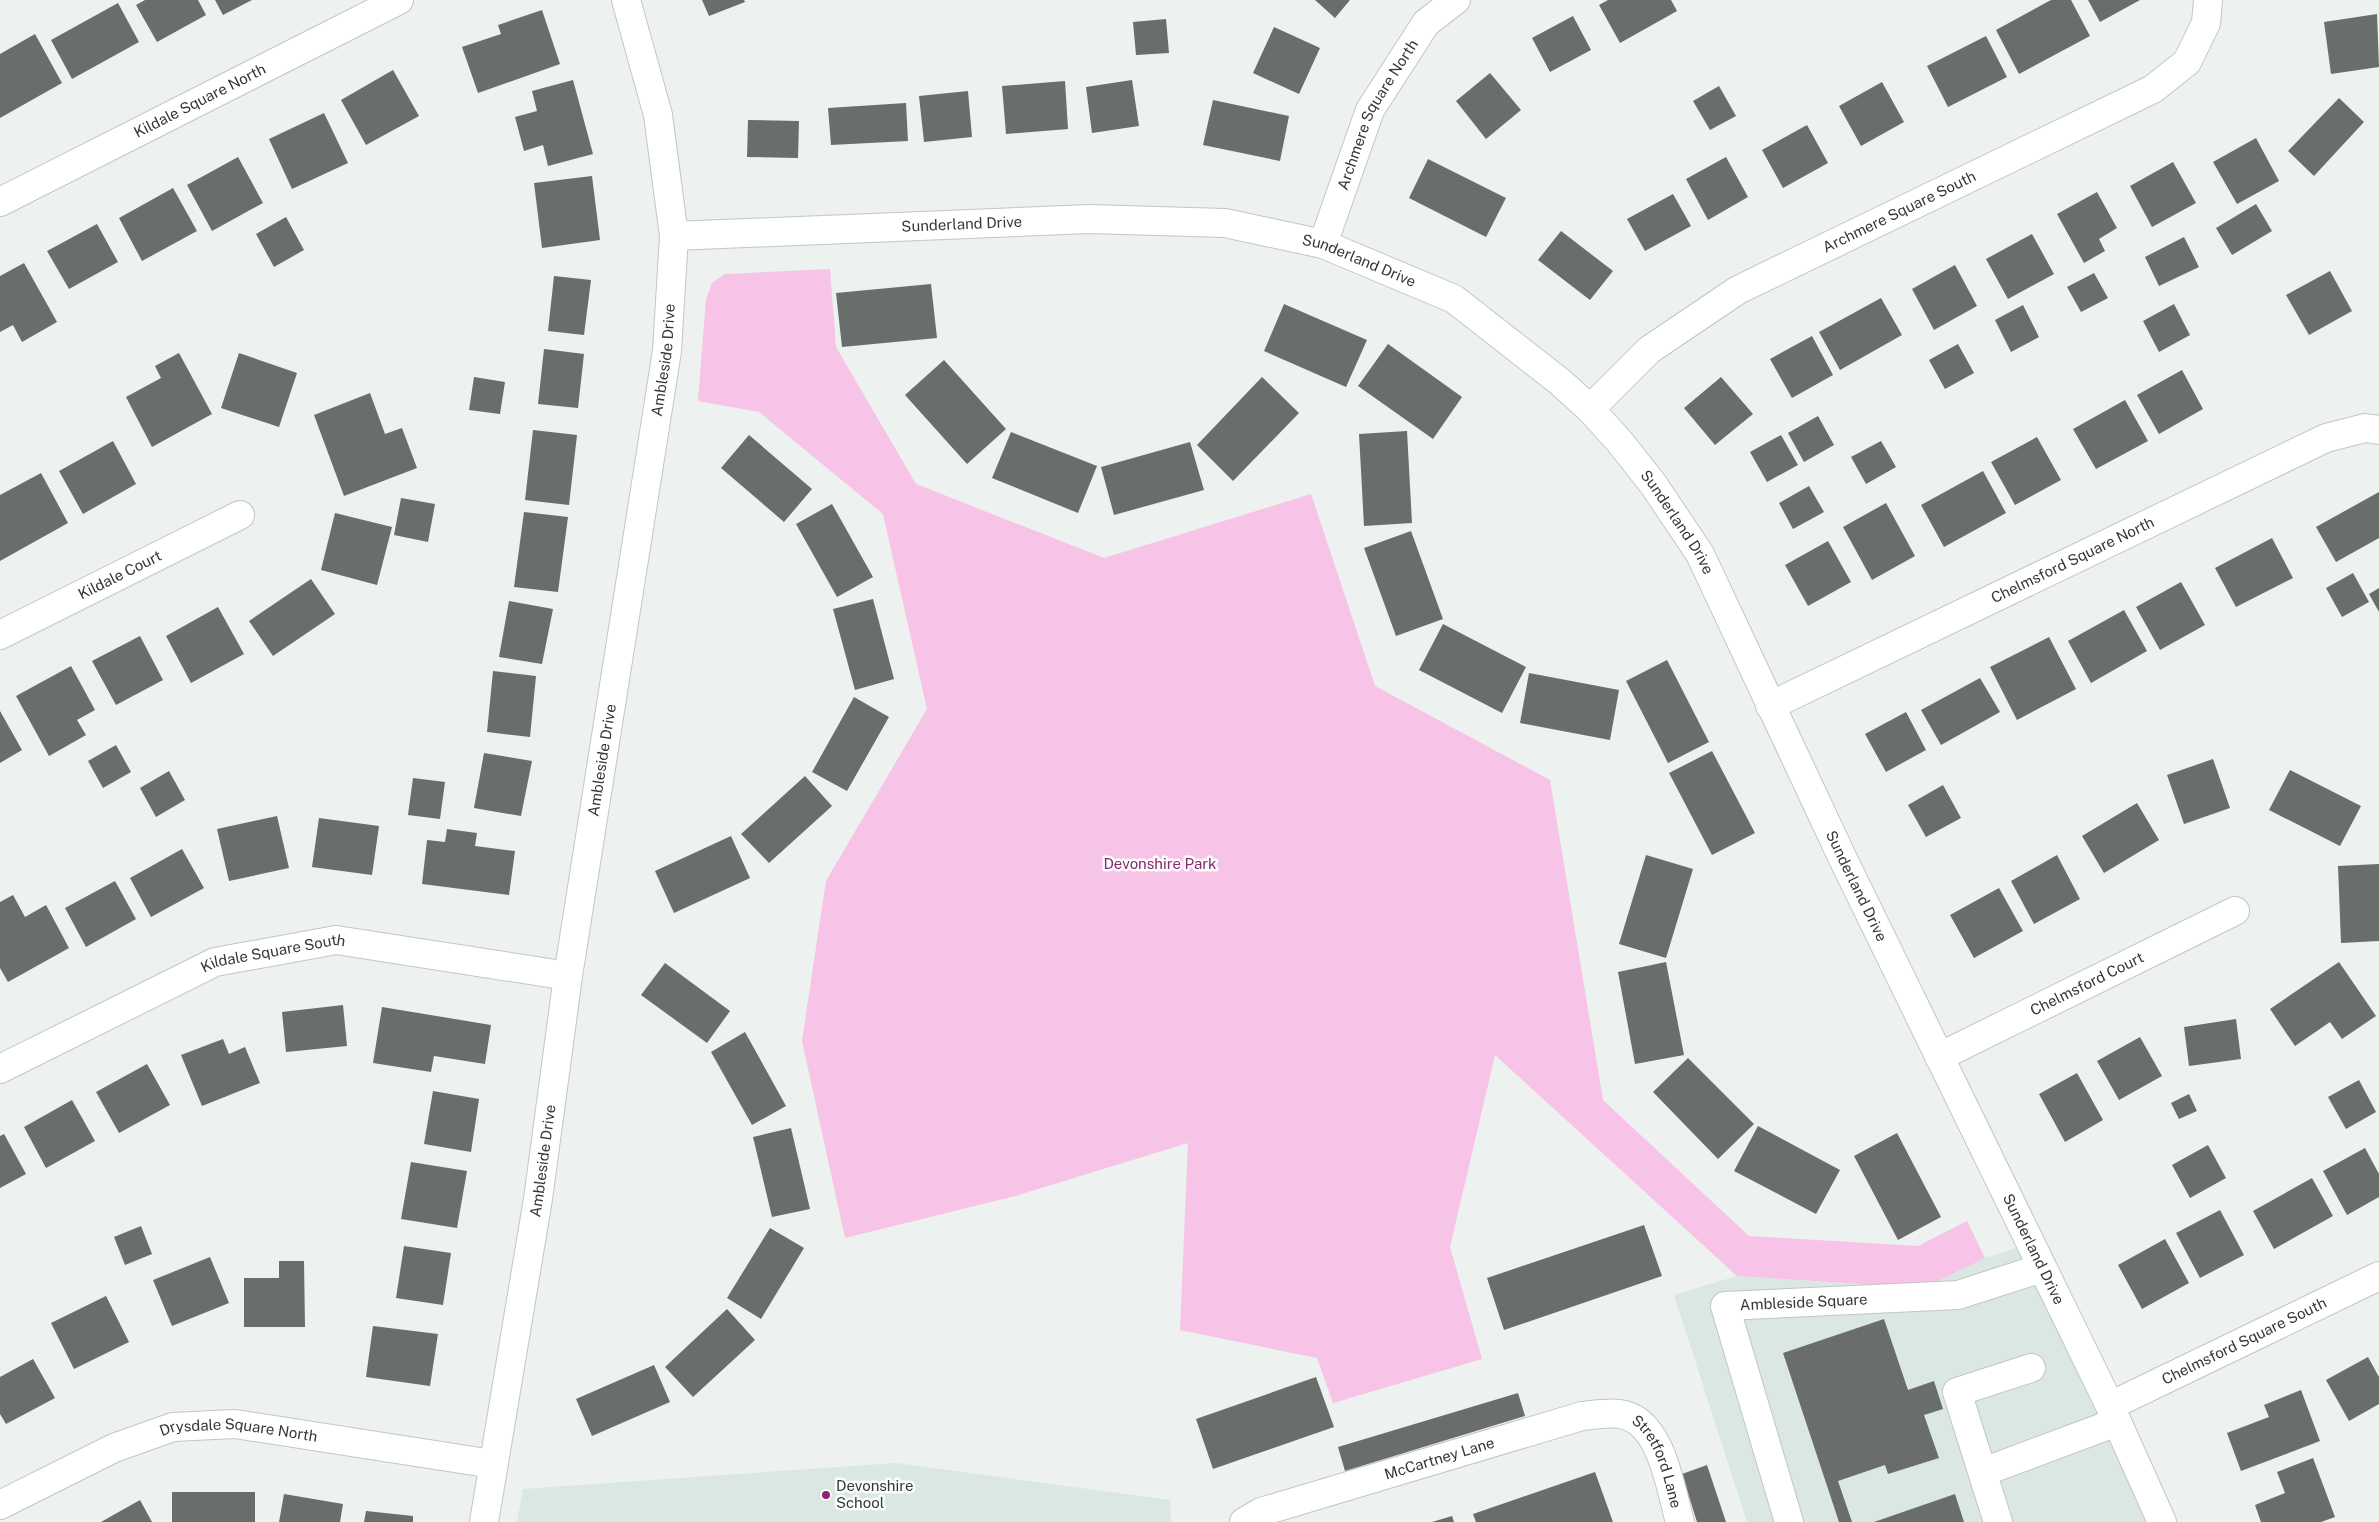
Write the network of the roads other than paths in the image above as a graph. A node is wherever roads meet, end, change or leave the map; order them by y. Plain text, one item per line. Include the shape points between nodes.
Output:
1 (399, 0) edge
2 (626, 0) edge
3 (1456, 0) edge
4 (2207, 11) edge
5 (0, 202) edge
6 (674, 236) junction
7 (1323, 244) junction
8 (1590, 409) junction
9 (2379, 430) edge
10 (240, 515) dead end
11 (0, 635) edge
12 (1770, 706) junction
13 (2235, 911) dead end
14 (568, 976) junction
15 (1939, 1057) junction
16 (0, 1069) edge
17 (2042, 1268) junction
18 (2379, 1276) edge
19 (2031, 1368) dead end
20 (1621, 1414) joint
21 (2114, 1414) junction
22 (493, 1464) junction
23 (1983, 1472) junction
24 (0, 1504) edge
25 (1253, 1517) edge
26 (484, 1522) edge
27 (1680, 1522) edge
28 (1789, 1522) edge
29 (1998, 1522) edge
30 (2162, 1522) edge

1 - 5 street, Kildale Square North
2 - 6 street, Ambleside Drive via 658,115
3 - 7 street, Archmere Square North via 1426,22 1370,110
4 - 8 street, Archmere Square South via 2187,62 2153,90 1738,290 1649,350
6 - 7 street, Sunderland Drive via 1089,219 1225,223
6 - 14 street, Ambleside Drive via 667,351
7 - 8 street, Sunderland Drive via 1454,299
8 - 12 street, Sunderland Drive via 1653,484 1700,554
9 - 12 street, Chelmsford Square North via 2365,428 2326,438
10 - 11 street, Kildale Court
12 - 15 street, Sunderland Drive
13 - 15 street, Chelmsford Court
14 - 16 street, Kildale Square South via 336,940 215,962
14 - 22 street, Ambleside Drive via 540,1189
15 - 17 street, Sunderland Drive
17 - 21 street, Sunderland Drive
17 - 28 street, Ambleside Square via 1958,1295 1725,1306
18 - 21 street, Chelmsford Square South
19 - 23 street via 1958,1392
20 - 25 street, McCartney Lane via 1582,1416
20 - 27 street, Stretford Lane via 1635,1418 1655,1439
21 - 23 street
21 - 30 street, Sunderland Drive
22 - 24 street, Drysdale Square North via 235,1424 173,1427 114,1448
22 - 26 street, Ambleside Drive
23 - 29 street

